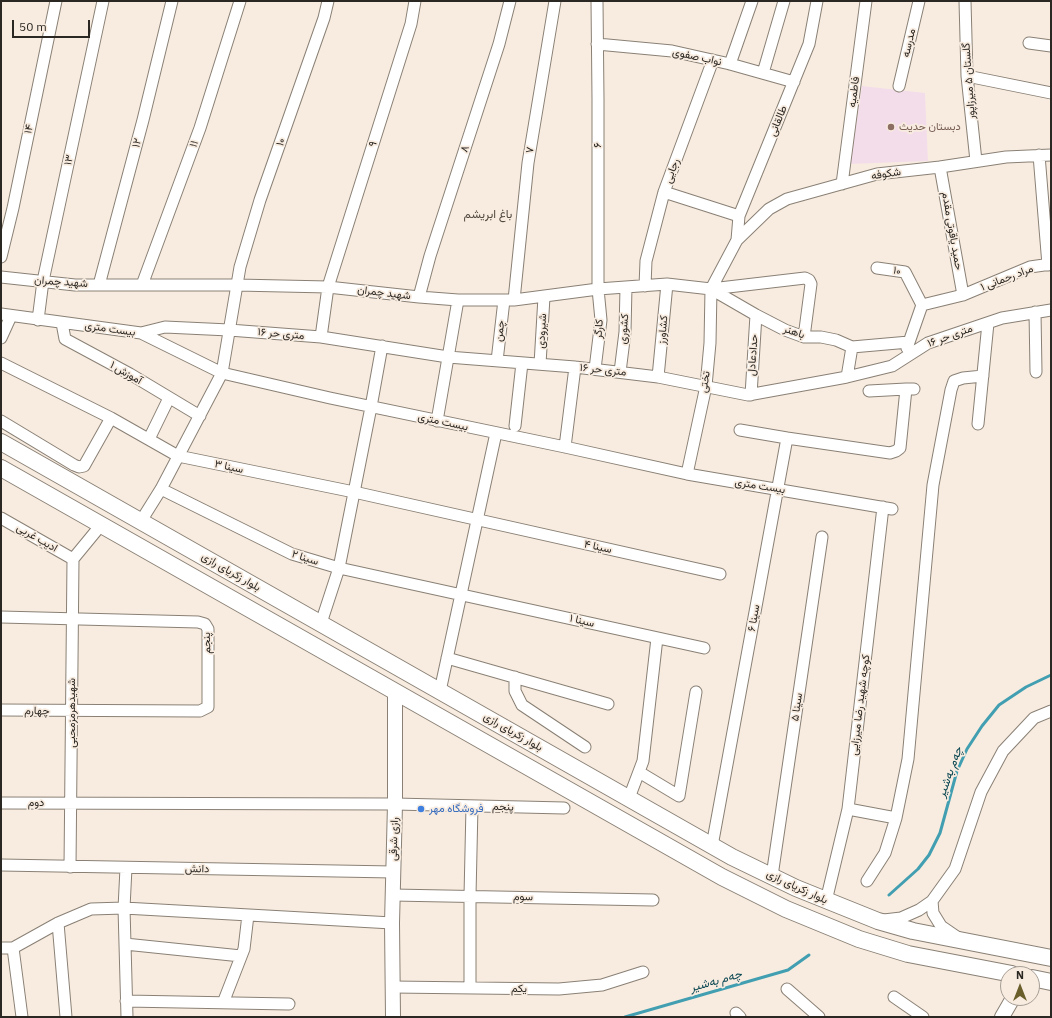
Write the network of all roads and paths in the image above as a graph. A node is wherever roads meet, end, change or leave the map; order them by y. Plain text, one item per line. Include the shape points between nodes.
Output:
1 (56, 1) edge
2 (104, 1) edge
3 (172, 1) edge
4 (240, 1) edge
5 (328, 1) edge
6 (415, 1) edge
7 (510, 1) edge
8 (555, 1) edge
9 (597, 1) edge
10 (752, 1) edge
11 (784, 1) edge
12 (817, 1) edge
13 (866, 1) edge
14 (919, 1) edge
15 (965, 1) edge
16 (1029, 43) dead end
17 (597, 44) junction
18 (1051, 46) edge
19 (713, 60) junction
20 (730, 64) junction
21 (763, 73) junction
22 (967, 76) junction
23 (794, 82) junction
24 (899, 86) dead end
25 (1051, 93) edge
26 (1039, 155) junction
27 (1051, 155) edge
28 (976, 161) junction
29 (940, 167) junction
30 (842, 184) junction
31 (664, 192) junction
32 (739, 216) junction
33 (737, 240) junction
34 (1, 257) edge
35 (1049, 264) edge
36 (876, 268) dead end
37 (1, 277) edge
38 (43, 281) junction
39 (237, 284) junction
40 (667, 284) junction
41 (99, 285) junction
42 (142, 285) junction
43 (645, 286) junction
44 (328, 287) junction
45 (626, 287) junction
46 (711, 288) junction
47 (598, 289) junction
48 (963, 295) junction
49 (418, 297) junction
50 (544, 297) junction
51 (458, 300) junction
52 (509, 300) junction
53 (922, 305) junction
54 (1051, 310) edge
55 (1036, 312) junction
56 (6, 315) edge
57 (756, 315) junction
58 (38, 320) junction
59 (62, 323) junction
60 (988, 323) junction
61 (229, 330) junction
62 (141, 333) junction
63 (1, 338) edge
64 (321, 338) junction
65 (804, 338) junction
66 (909, 342) junction
67 (382, 346) junction
68 (852, 347) junction
69 (448, 357) junction
70 (902, 359) junction
71 (497, 361) junction
72 (1, 363) edge
73 (522, 363) junction
74 (540, 364) junction
75 (575, 367) junction
76 (595, 369) junction
77 (620, 372) junction
78 (1036, 372) dead end
79 (222, 373) junction
80 (983, 376) junction
81 (658, 377) junction
82 (847, 377) junction
83 (706, 386) junction
84 (869, 391) dead end
85 (751, 395) junction
86 (169, 398) junction
87 (371, 407) junction
88 (200, 416) junction
89 (111, 418) junction
90 (1, 421) edge
91 (437, 421) junction
92 (978, 424) dead end
93 (515, 426) dead end
94 (740, 430) dead end
95 (496, 433) junction
96 (149, 438) junction
97 (787, 438) junction
98 (1, 442) edge
99 (565, 447) junction
100 (178, 456) junction
101 (56, 464) junction
102 (1, 468) edge
103 (687, 474) junction
104 (161, 489) junction
105 (777, 489) junction
106 (354, 492) junction
107 (888, 508) joint
108 (1, 518) edge
109 (476, 520) junction
110 (141, 521) junction
111 (6, 524) edge
112 (101, 525) junction
113 (822, 538) dead end
114 (73, 559) junction
115 (339, 568) junction
116 (720, 574) dead end
117 (461, 594) junction
118 (1, 617) edge
119 (71, 618) junction
120 (321, 624) junction
121 (657, 638) junction
122 (704, 648) dead end
123 (447, 658) junction
124 (406, 673) junction
125 (515, 677) junction
126 (440, 691) junction
127 (395, 692) junction
128 (696, 692) dead end
129 (608, 704) dead end
130 (1, 710) edge
131 (72, 711) junction
132 (1051, 711) edge
133 (584, 747) dead end
134 (639, 772) junction
135 (629, 798) junction
136 (1, 803) edge
137 (71, 803) junction
138 (395, 804) junction
139 (472, 806) junction
140 (564, 808) dead end
141 (848, 809) junction
142 (896, 818) junction
143 (712, 846) junction
144 (1, 865) edge
145 (70, 866) junction
146 (126, 868) junction
147 (393, 872) junction
148 (772, 876) junction
149 (867, 881) dead end
150 (393, 895) junction
151 (470, 896) junction
152 (653, 900) dead end
153 (826, 901) junction
154 (932, 901) junction
155 (124, 908) junction
156 (248, 915) junction
157 (878, 921) junction
158 (392, 923) junction
159 (58, 924) junction
160 (963, 941) junction
161 (125, 944) junction
162 (1, 948) edge
163 (13, 948) junction
164 (241, 956) junction
165 (1051, 958) edge
166 (643, 972) dead end
167 (1000, 972) edge
168 (1040, 980) edge
169 (1051, 982) edge
170 (392, 987) junction
171 (470, 988) junction
172 (787, 989) dead end
173 (894, 997) dead end
174 (126, 1001) junction
175 (223, 1003) junction
176 (289, 1004) dead end
177 (1008, 1006) edge
178 (22, 1017) edge
179 (66, 1017) edge
180 (127, 1017) edge
181 (393, 1017) edge
182 (819, 1017) edge
183 (923, 1017) edge
184 (1002, 1017) edge

1 - 34 street, ۱۴
2 - 38 street, ۱۳
3 - 41 street, ۱۲
4 - 42 street, ۱۱ via 200,128
5 - 39 street, ۱۰ via 260,200
6 - 44 street, ۹
7 - 49 street, ۸ via 499,44
8 - 52 street, ۷ via 528,163
9 - 17 street, ۶
10 - 20 street
11 - 21 street
12 - 23 street, طالقانی via 809,44
13 - 30 street, فاطمیه
14 - 24 street, مدرسه
15 - 22 street, گلستان ۵ میرزاپور
16 - 18 street
17 - 19 street, نواب صفوی via 672,51
17 - 47 street, ۶
19 - 20 street, نواب صفوی
19 - 31 street, رجایی
20 - 21 street, نواب صفوی
21 - 23 street, نواب صفوی
22 - 25 street
22 - 28 street, گلستان ۵ میرزاپور
23 - 32 street, طالقانی
26 - 27 street, شکوفه
26 - 28 street, شکوفه
26 - 35 street
28 - 29 street, شکوفه
29 - 30 street, شکوفه via 877,174
29 - 48 street, حمید یاقوتی مقدم
30 - 33 street, شکوفه via 787,199 769,209
31 - 32 street
31 - 43 street, رجایی via 646,261
32 - 33 street, طالقانی
33 - 46 street
35 - 48 street, مراد رحمانی ۱ via 1030,267
36 - 53 street, ۱۰ via 905,272
37 - 38 street, شهید چمران
38 - 41 street, شهید چمران
38 - 58 street, ۱۳
39 - 42 street, شهید چمران
39 - 44 street, شهید چمران
39 - 61 street, ۱۰
40 - 43 street, شهید چمران
40 - 46 street, شهید چمران
40 - 81 street, کشاورز
41 - 42 street, شهید چمران
43 - 45 street, شهید چمران
44 - 49 street, شهید چمران
44 - 64 street, ۹
45 - 47 street, شهید چمران
45 - 77 street, کشوری via 625,332
46 - 57 street, باهنر
46 - 65 street via 805,278 809,280 811,284
46 - 83 street, تختی
47 - 50 street, شهید چمران
47 - 76 street, کارگر via 601,320
48 - 53 street, مراد رحمانی ۱
49 - 51 street, شهید چمران
50 - 52 street, شهید چمران
50 - 74 street, شیرودی
51 - 52 street, شهید چمران
51 - 69 street
52 - 71 street, چمن
53 - 66 street
54 - 55 street, ۱۶ متری حر
55 - 60 street, ۱۶ متری حر
55 - 78 street
56 - 58 street, بیست متری
56 - 63 street
57 - 65 street, باهنر
57 - 85 street, حدادعادل
58 - 59 street, بیست متری
59 - 62 street, بیست متری
59 - 86 street, آموزش ۱ via 65,339
60 - 70 street, ۱۶ متری حر via 928,343
60 - 80 street
61 - 62 street, ۱۶ متری حر via 165,327
61 - 64 street, ۱۶ متری حر
61 - 79 street, ۱۰
62 - 79 street, بیست متری
64 - 67 street, ۱۶ متری حر
65 - 68 street, باهنر via 836,340
66 - 68 street, باهنر
66 - 70 street
67 - 69 street, ۱۶ متری حر
67 - 87 street
68 - 82 street
69 - 71 street, ۱۶ متری حر
69 - 91 street
70 - 82 street, ۱۶ متری حر via 892,366
71 - 73 street, ۱۶ متری حر
72 - 89 street, سینا ۳
73 - 74 street, ۱۶ متری حر
73 - 93 street
74 - 75 street, ۱۶ متری حر
75 - 76 street, ۱۶ متری حر
75 - 99 street
76 - 77 street, ۱۶ متری حر
77 - 81 street, ۱۶ متری حر
79 - 87 street, بیست متری
79 - 88 street, ۱۰
80 - 92 street
80 - 142 street via 954,381 951,390 933,485 908,759
81 - 83 street, ۱۶ متری حر
82 - 85 street, ۱۶ متری حر
83 - 85 street, ۱۶ متری حر
83 - 103 street, تختی
84 - 97 street via 910,389 900,448 896,452
86 - 88 street, آموزش ۱
86 - 96 street
87 - 91 street, بیست متری
87 - 106 street
88 - 100 street, ۱۰
89 - 96 street, سینا ۳
89 - 101 street via 84,466
90 - 101 street
91 - 95 street, بیست متری
94 - 97 street
95 - 99 street, بیست متری
95 - 109 street
96 - 100 street, سینا ۳
97 - 105 street, سینا ۶
98 - 101 main road, بلوار زکریای رازی
99 - 103 street, بیست متری
100 - 104 street, ۱۰
100 - 106 street, سینا ۳
101 - 110 main road, بلوار زکریای رازی
102 - 112 main road, بلوار زکریای رازی
103 - 105 street, بیست متری
104 - 110 street, ۱۰
104 - 115 street, سینا ۲ via 292,554
105 - 107 street, بیست متری
105 - 143 street, سینا ۶
106 - 109 street, سینا ۳
106 - 115 street
107 - 141 street, کوچه شهید رضا میرزایی
108 - 111 street, ادیب غربی
109 - 116 street, سینا ۴
109 - 117 street
110 - 120 main road, بلوار زکریای رازی
111 - 114 street, ادیب غربی
112 - 114 street
112 - 127 main road, بلوار زکریای رازی
113 - 148 street, سینا ۵
114 - 119 street, شهیدهرمزمحبی
115 - 117 street, سینا ۲
115 - 120 street
117 - 121 street, ۱ سینا
117 - 123 street
118 - 119 street, پنجم
119 - 131 street, شهیدهرمزمحبی
119 - 131 street, پنجم via 198,622 205,624 208,629 208,707 200,711
120 - 124 main road, بلوار زکریای رازی
121 - 122 street, ۱ سینا
121 - 134 street via 643,761
123 - 125 street
123 - 126 street
124 - 126 main road, بلوار زکریای رازی
124 - 127 main road
125 - 129 street
125 - 133 street via 515,691 522,705
126 - 135 main road, بلوار زکریای رازی
127 - 138 street, رازی شرقی
127 - 167 main road, بلوار زکریای رازی via 722,877 786,909 859,939 908,954
128 - 134 street via 679,796
130 - 131 street, چهارم
131 - 137 street, شهیدهرمزمحبی
132 - 154 street via 1034,718 1003,751 981,792 955,869
134 - 135 street
135 - 143 main road, بلوار زکریای رازی
136 - 137 street, دوم
137 - 138 street, دوم
137 - 145 street, شهیدهرمزمحبی
138 - 139 street, پنجم
138 - 147 street, رازی شرقی
139 - 140 street, پنجم
139 - 151 street
141 - 142 street
141 - 153 street, کوچه شهید رضا میرزایی
142 - 149 street via 885,853
143 - 148 main road, بلوار زکریای رازی
144 - 145 street, دانش
145 - 146 street, دانش
146 - 147 street, دانش
146 - 155 street
147 - 150 street, رازی شرقی
148 - 153 main road, بلوار زکریای رازی
150 - 151 street, سوم
150 - 158 street, رازی شرقی
151 - 152 street, سوم
151 - 171 street
153 - 157 main road, بلوار زکریای رازی
154 - 157 street via 900,918
154 - 160 street via 933,913 941,926
155 - 156 street
155 - 159 street via 91,909
155 - 161 street
156 - 158 street
156 - 164 street
157 - 160 main road, بلوار زکریای رازی
158 - 170 street, رازی شرقی
159 - 163 street
159 - 179 street
160 - 165 main road, بلوار زکریای رازی
161 - 164 street
161 - 174 street
162 - 163 street
163 - 178 street
164 - 175 street
166 - 171 street, یکم via 602,985 559,989
168 - 169 main road
170 - 171 street, یکم
170 - 181 street, رازی شرقی
172 - 182 street
173 - 183 street
174 - 175 street
174 - 180 street
175 - 176 street
177 - 184 street

